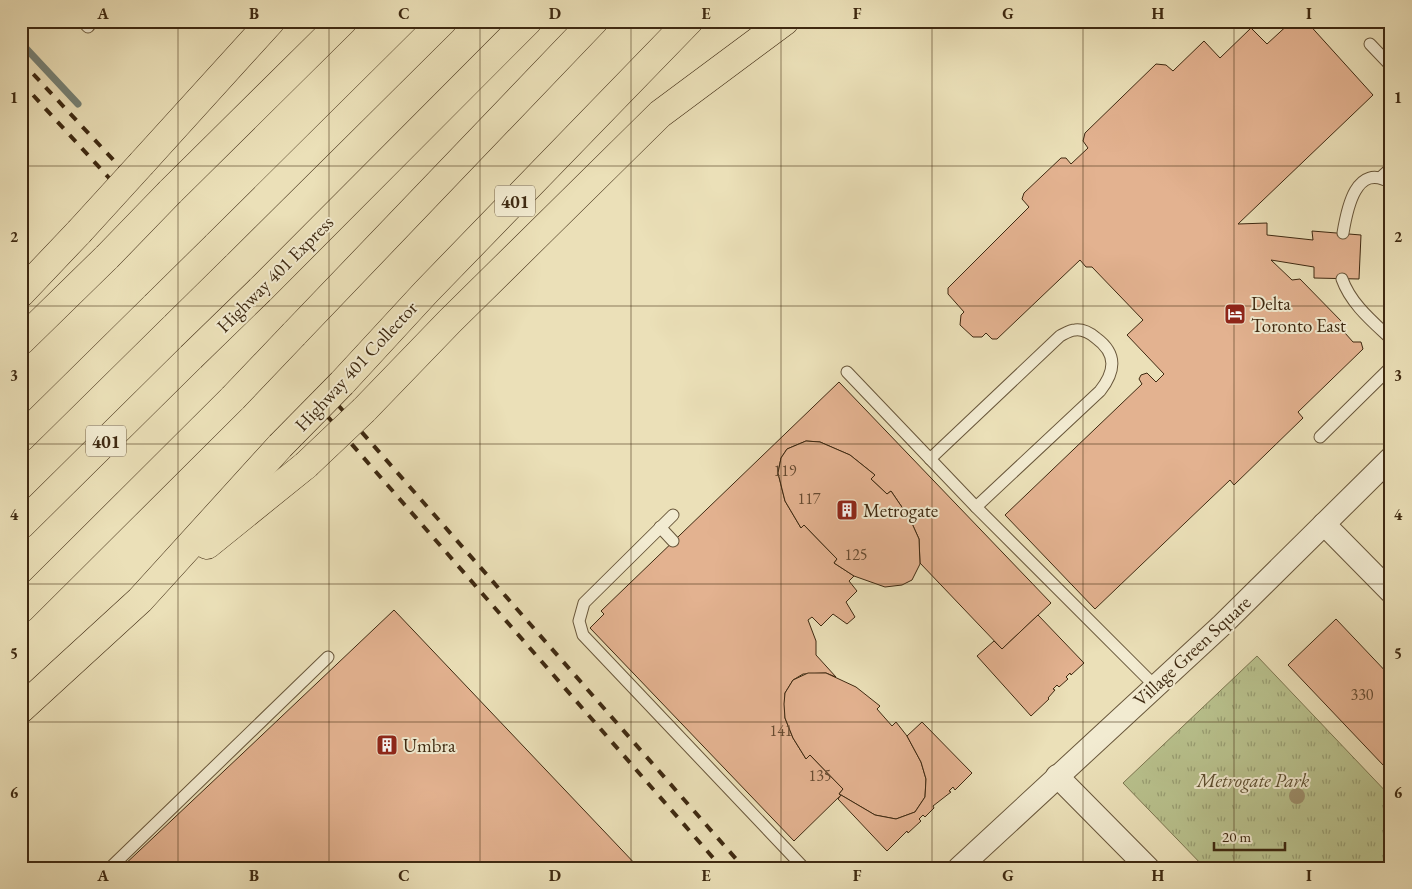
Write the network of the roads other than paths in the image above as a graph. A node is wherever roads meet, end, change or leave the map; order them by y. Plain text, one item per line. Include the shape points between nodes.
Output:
1 (82, 21) edge
2 (93, 21) edge
3 (271, 21) edge
4 (343, 21) edge
5 (443, 21) edge
6 (528, 21) edge
7 (594, 21) edge
8 (690, 21) edge
9 (785, 21) edge
10 (1370, 44) dead end
11 (1391, 66) edge
12 (1391, 168) edge
13 (1386, 180) edge
14 (1343, 233) dead end
15 (1342, 279) dead end
16 (21, 293) edge
17 (1391, 339) edge
18 (21, 341) edge
19 (1391, 367) edge
20 (847, 372) dead end
21 (1320, 437) dead end
22 (21, 438) edge
23 (1391, 458) edge
24 (930, 459) junction
25 (976, 507) junction
26 (672, 515) dead end
27 (1324, 524) junction
28 (21, 526) edge
29 (660, 528) junction
30 (673, 541) dead end
31 (1391, 592) edge
32 (140, 600) junction
33 (21, 609) edge
34 (328, 657) dead end
35 (1155, 686) junction
36 (21, 710) edge
37 (1057, 776) junction
38 (110, 868) edge
39 (804, 868) edge
40 (959, 868) edge
41 (1148, 868) edge

1 - 2 lane via 88,27
3 - 16 highway, bridge
4 - 18 highway, bridge
5 - 22 highway, bridge
6 - 28 highway, Highway 401 Express / 401, bridge
7 - 33 highway, bridge via 233,398
8 - 32 highway, Highway 401 Collector / 401, bridge via 426,292
9 - 32 highway, bridge via 660,114 306,466
10 - 11 lane
12 - 13 lane
13 - 14 lane via 1373,177 1360,185 1349,200
15 - 17 lane via 1346,292 1359,308
19 - 21 lane
20 - 24 lane
23 - 27 street, Village Green Square
24 - 25 lane
24 - 25 lane via 1060,336 1074,330 1088,332 1101,341 1110,353 1112,367 1109,379 1100,391
25 - 35 lane
26 - 29 lane
27 - 31 street
27 - 35 street, Village Green Square
29 - 30 lane
29 - 39 lane via 584,603 579,621 583,634
32 - 36 highway, Highway 401 Collector / 401
34 - 38 lane
35 - 37 street, Village Green Square
37 - 40 street, Village Green Square
37 - 41 street

